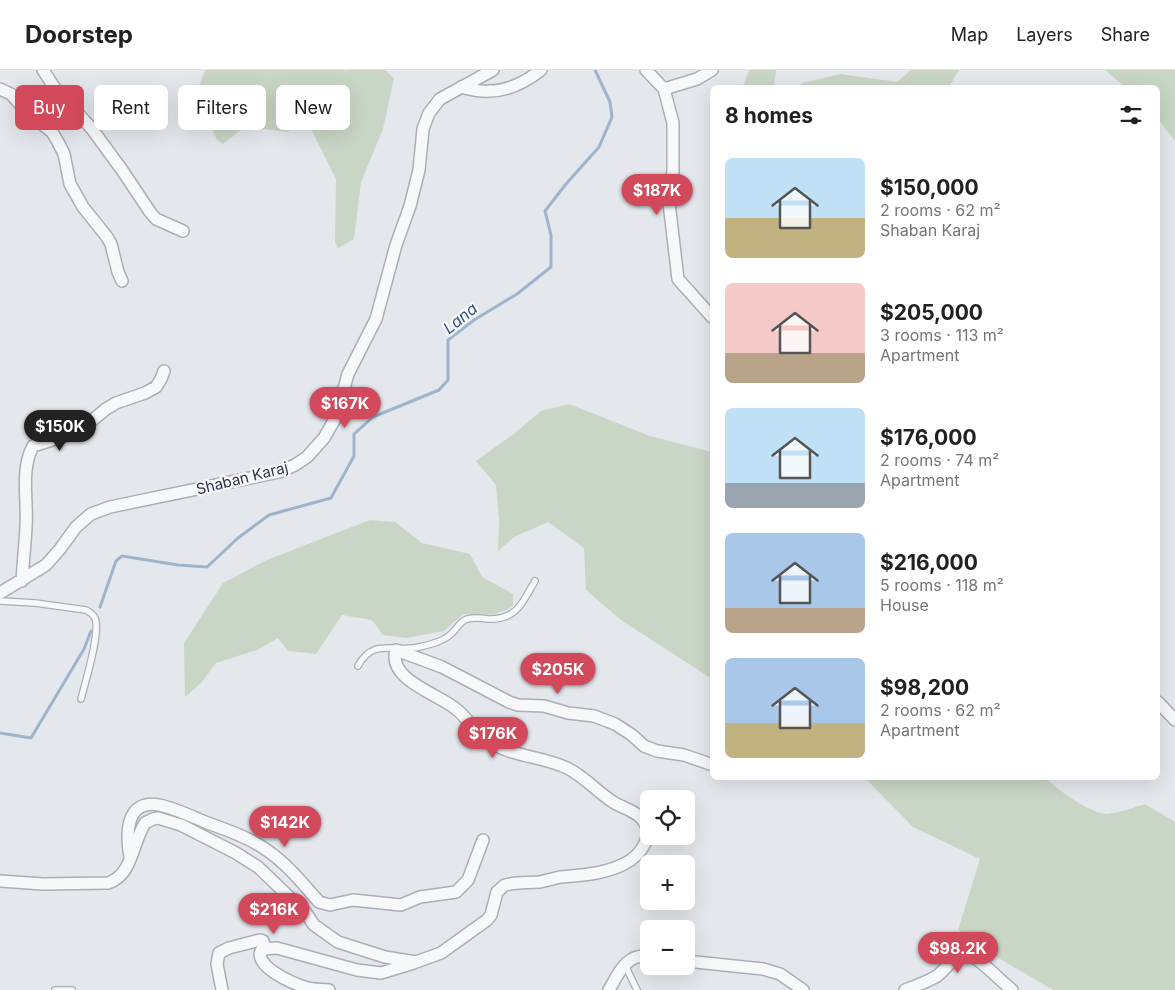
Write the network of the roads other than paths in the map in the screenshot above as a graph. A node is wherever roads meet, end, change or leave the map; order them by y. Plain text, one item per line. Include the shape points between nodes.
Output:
1 (43, 70) edge
2 (493, 70) edge
3 (541, 70) edge
4 (646, 70) edge
5 (712, 70) edge
6 (461, 87) junction
7 (0, 89) edge
8 (664, 89) junction
9 (183, 231) dead end
10 (122, 281) dead end
11 (710, 315) edge
12 (164, 371) dead end
13 (22, 581) junction
14 (535, 581) dead end
15 (0, 593) edge
16 (0, 601) edge
17 (396, 650) junction
18 (358, 666) dead end
19 (80, 699) dead end
20 (1160, 704) edge
21 (1175, 720) edge
22 (710, 764) dead end
23 (483, 840) dead end
24 (130, 858) junction
25 (0, 881) edge
26 (265, 948) junction
27 (640, 957) edge
28 (416, 962) junction
29 (695, 962) edge
30 (625, 965) junction
31 (305, 989) edge
32 (55, 990) edge
33 (72, 990) edge
34 (222, 990) edge
35 (329, 990) edge
36 (609, 990) edge
37 (637, 990) edge
38 (802, 990) edge
39 (905, 990) edge
40 (1012, 990) edge

1 - 9 street via 92,129 156,219
2 - 6 street, Shaban Karaj
3 - 6 street via 508,88 489,91
4 - 8 street
5 - 8 street via 697,79
6 - 13 street, Shaban Karaj via 440,99 429,113 423,129 419,170 376,319 348,374 336,417 318,447 296,465 279,472 110,507 91,514 76,527 46,565
7 - 10 street via 11,94 52,132 64,154 70,184 111,244
8 - 11 street via 672,123 669,203 678,279
12 - 13 street via 156,387 116,403 78,432 33,446 26,465
13 - 15 street, Shaban Karaj
14 - 17 lane via 513,614 504,618 465,620 441,640 418,648
16 - 19 lane via 35,603 92,613 96,624 92,659
17 - 18 lane via 382,647 371,650
17 - 22 street via 442,667 509,702 594,716 615,724 644,746
17 - 28 street via 395,662 408,679 450,703 487,741 506,750 568,768 613,802 635,812 647,824 648,830 645,844 634,858 606,872 505,885 497,892 491,915 484,924 440,953
20 - 21 street
23 - 24 street via 468,880 456,892 420,897 401,905 353,900 337,904 319,902 286,865 266,850 244,837 160,805 143,806 130,820 127,836
24 - 25 street via 124,873 108,883
24 - 28 street via 143,827 149,821 158,818 181,825 258,867 306,913 314,925 338,942 385,957
26 - 28 street via 277,948 357,970 381,972
26 - 31 street via 259,953 264,965
26 - 34 street via 260,940 219,953 217,964
27 - 30 street via 633,957
29 - 38 street via 763,969 780,974
30 - 36 street
30 - 37 lane
31 - 35 street
32 - 33 lane
39 - 40 street via 936,977 956,958 964,955 976,958

